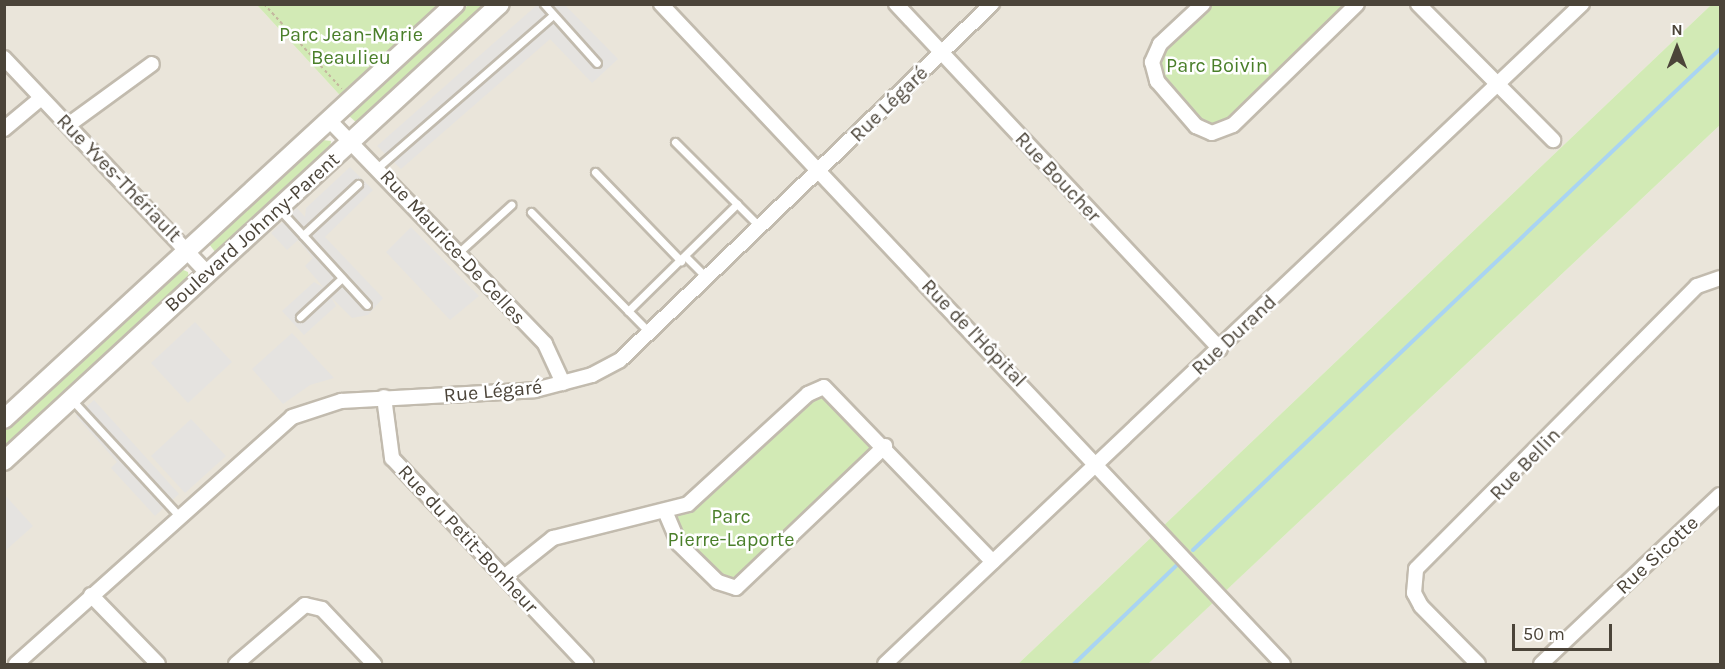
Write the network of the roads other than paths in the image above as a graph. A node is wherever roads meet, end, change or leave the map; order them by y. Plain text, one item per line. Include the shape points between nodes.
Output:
1 (454, 4) edge
2 (500, 4) edge
3 (544, 4) edge
4 (661, 4) edge
5 (896, 4) edge
6 (992, 4) edge
7 (1203, 4) edge
8 (1358, 4) edge
9 (1418, 4) edge
10 (1582, 4) edge
11 (553, 15) junction
12 (942, 53) junction
13 (4, 58) edge
14 (597, 63) dead end
15 (152, 64) dead end
16 (1501, 85) junction
17 (40, 99) junction
18 (329, 120) junction
19 (71, 123) junction
20 (4, 129) edge
21 (1553, 140) dead end
22 (352, 142) junction
23 (675, 142) dead end
24 (377, 168) junction
25 (820, 171) junction
26 (596, 172) dead end
27 (358, 184) dead end
28 (737, 204) junction
29 (511, 205) dead end
30 (279, 209) junction
31 (531, 212) dead end
32 (761, 228) junction
33 (303, 235) junction
34 (188, 250) junction
35 (458, 253) junction
36 (683, 259) junction
37 (207, 273) junction
38 (342, 278) junction
39 (1720, 278) edge
40 (708, 279) junction
41 (367, 304) dead end
42 (628, 311) junction
43 (300, 317) dead end
44 (652, 334) junction
45 (1220, 349) junction
46 (563, 383) junction
47 (384, 397) junction
48 (72, 400) junction
49 (4, 419) edge
50 (885, 446) junction
51 (4, 461) edge
52 (1098, 464) junction
53 (1720, 495) edge
54 (665, 511) junction
55 (178, 515) junction
56 (993, 562) junction
57 (504, 577) junction
58 (91, 595) junction
59 (16, 664) edge
60 (158, 664) edge
61 (236, 664) edge
62 (374, 664) edge
63 (586, 664) edge
64 (885, 664) edge
65 (1283, 664) edge
66 (1478, 664) edge
67 (1541, 664) edge

1 - 18 street, Boulevard Johnny-Parent
2 - 22 street, Boulevard Johnny-Parent
3 - 11 lane
4 - 25 street, Rue de l'Hôpital
5 - 12 street, Rue Boucher
6 - 12 street, Rue Légaré
7 - 8 street via 1160,44 1152,62 1165,90 1196,126 1212,133 1233,125
9 - 16 street
10 - 16 street, Rue Durand
11 - 14 lane
11 - 24 lane
12 - 25 street, Rue Légaré
12 - 45 street, Rue Boucher
13 - 17 street, Rue Yves-Thériault
15 - 19 street via 124,79
16 - 21 street
16 - 45 street, Rue Durand
17 - 19 street, Rue Yves-Thériault
17 - 20 street
18 - 22 street, Rue Maurice-De Celles
18 - 34 street, Boulevard Johnny-Parent
19 - 34 street, Rue Yves-Thériault
22 - 24 street, Rue Maurice-De Celles
22 - 30 street, Boulevard Johnny-Parent
23 - 28 lane
24 - 35 street, Rue Maurice-De Celles
25 - 32 street, Rue Légaré
25 - 52 street, Rue de l'Hôpital
26 - 36 lane
27 - 33 lane
28 - 32 lane
28 - 36 lane
29 - 35 lane
30 - 33 lane
30 - 37 street, Boulevard Johnny-Parent
31 - 42 lane
32 - 40 street, Rue Légaré
33 - 38 lane
34 - 37 street, Rue Yves-Thériault
34 - 49 street, Boulevard Johnny-Parent
35 - 46 street, Rue Maurice-De Celles via 545,344
36 - 40 lane
36 - 42 lane
37 - 48 street, Boulevard Johnny-Parent
38 - 41 lane
38 - 43 lane
39 - 66 street, Rue Bellin via 1697,286 1416,569 1414,593 1421,606
40 - 44 street, Rue Légaré
42 - 44 lane
44 - 46 street, Rue Légaré via 620,360
45 - 52 street, Rue Durand
46 - 47 street, Rue Légaré via 501,394
47 - 55 street, Rue Légaré via 341,401 292,417
47 - 57 street, Rue du Petit-Bonheur via 392,458
48 - 51 street, Boulevard Johnny-Parent
48 - 55 lane
50 - 54 street via 832,391 816,389 688,504
50 - 54 street via 736,588 718,582 679,544
50 - 56 street
52 - 56 street, Rue Durand
52 - 65 street, Rue de l'Hôpital
53 - 67 street, Rue Sicotte
54 - 57 street via 553,538
55 - 58 street, Rue Légaré
56 - 64 street, Rue Durand
57 - 63 street, Rue du Petit-Bonheur
58 - 59 street, Rue Légaré
58 - 60 street
61 - 62 street via 294,612 314,606

